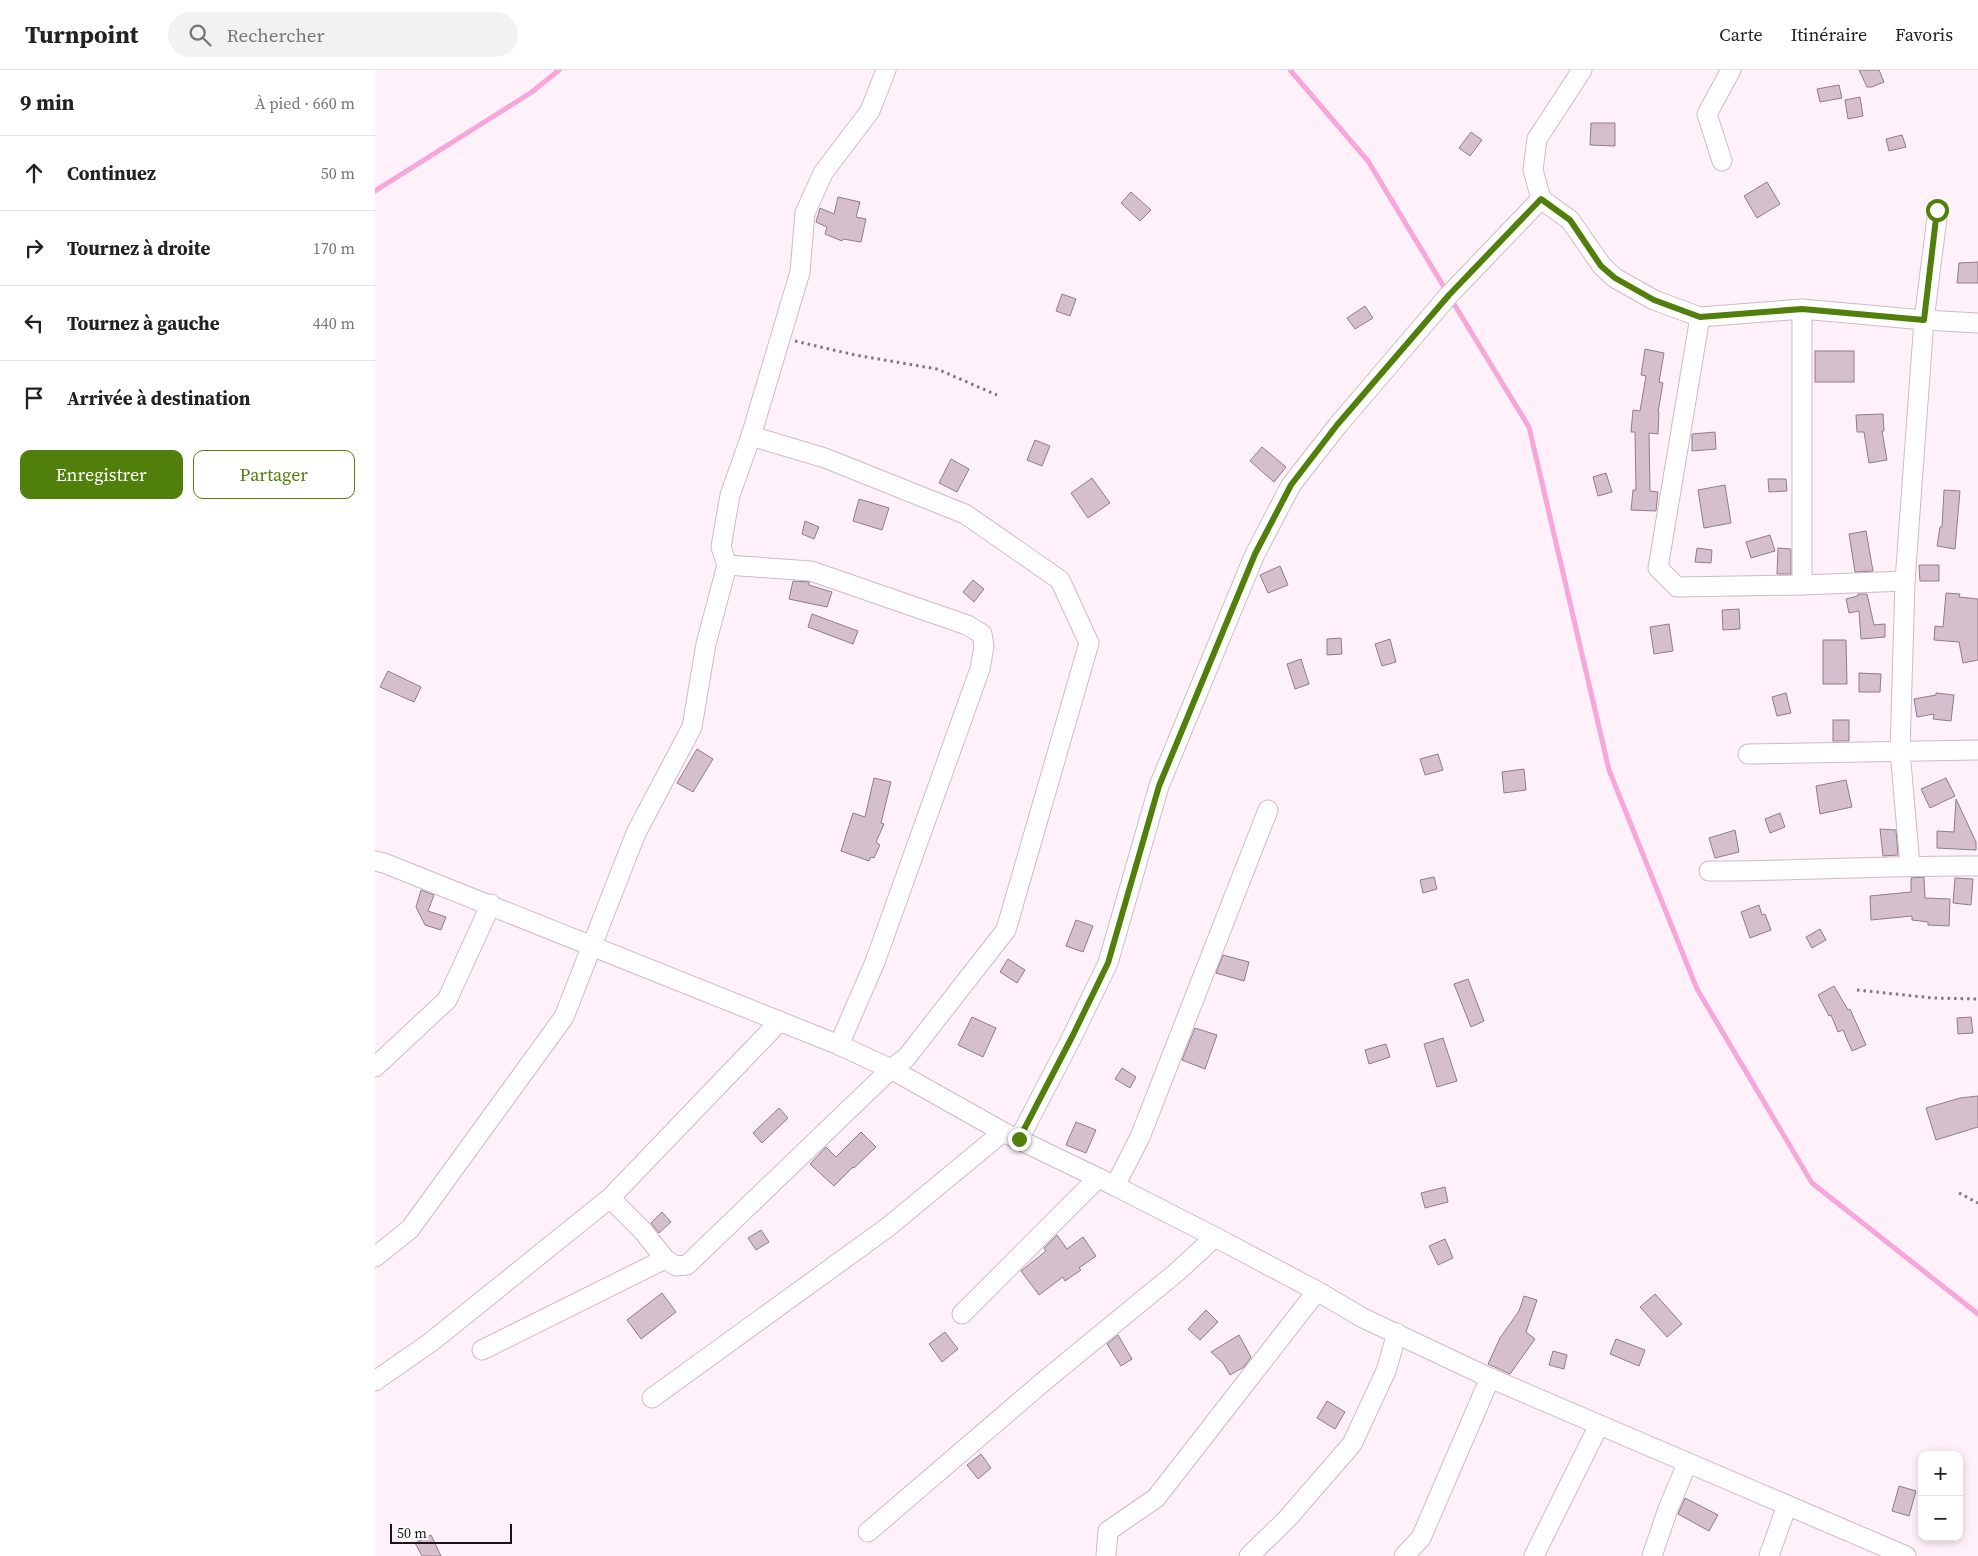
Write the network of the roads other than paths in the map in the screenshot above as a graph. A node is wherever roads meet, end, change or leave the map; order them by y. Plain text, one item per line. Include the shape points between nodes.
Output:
1 (886, 70) edge
2 (1582, 70) edge
3 (1731, 70) edge
4 (1722, 161) dead end
5 (1541, 199) junction
6 (1937, 210) dead end
7 (1802, 309) junction
8 (1700, 317) junction
9 (1924, 320) junction
10 (1978, 323) edge
11 (751, 436) junction
12 (727, 565) junction
13 (1905, 581) junction
14 (1802, 586) junction
15 (1978, 750) edge
16 (1900, 751) junction
17 (1748, 754) dead end
18 (1268, 810) dead end
19 (375, 861) edge
20 (1910, 865) junction
21 (1978, 866) edge
22 (1709, 871) dead end
23 (491, 904) junction
24 (592, 945) junction
25 (779, 1021) junction
26 (839, 1045) junction
27 (375, 1067) edge
28 (891, 1068) junction
29 (1011, 1136) junction
30 (1098, 1178) junction
31 (1115, 1186) junction
32 (611, 1198) junction
33 (1215, 1237) junction
34 (375, 1257) edge
35 (665, 1258) junction
36 (1317, 1291) junction
37 (962, 1314) dead end
38 (1397, 1333) junction
39 (482, 1350) dead end
40 (1490, 1378) junction
41 (375, 1381) edge
42 (652, 1398) dead end
43 (1599, 1425) junction
44 (1687, 1464) junction
45 (1787, 1505) junction
46 (868, 1532) dead end
47 (1106, 1556) edge
48 (1249, 1556) edge
49 (1404, 1556) edge
50 (1534, 1556) edge
51 (1652, 1556) edge
52 (1769, 1556) edge
53 (1906, 1556) edge

1 - 11 street via 870,111 823,173 805,214 800,272
2 - 5 street via 1537,139 1533,170
3 - 4 street via 1707,114
5 - 8 street via 1570,220 1601,266 1615,278 1654,300
5 - 29 street via 1449,295 1337,425 1291,485 1255,554 1159,786 1108,963 1072,1037
6 - 9 street
7 - 8 street
7 - 9 street
7 - 14 street
8 - 14 street via 1657,568 1677,587
9 - 10 street
9 - 13 street
11 - 12 street via 730,495 721,547
11 - 28 street via 825,458 965,514 1060,580 1089,643 1006,930 907,1058
12 - 24 street via 706,644 692,728 636,833
12 - 26 street via 811,571 967,625 982,634 985,646 980,669 875,962
13 - 14 street
13 - 16 street
15 - 16 street
16 - 17 street
16 - 20 street
18 - 31 street via 1140,1137
19 - 23 street
20 - 21 street
20 - 22 street
23 - 24 street
23 - 27 street via 447,1000
24 - 25 street
24 - 34 street via 565,1018 410,1228
25 - 26 street
25 - 32 street
26 - 28 street
28 - 29 street
28 - 35 street via 687,1265 676,1266
29 - 30 street
29 - 42 street
30 - 31 street
30 - 37 street
31 - 33 street
32 - 35 street
32 - 41 street via 431,1342
33 - 36 street
33 - 46 street
35 - 39 street
36 - 38 street via 1363,1318
36 - 47 street via 1156,1498 1108,1531
38 - 40 street
38 - 48 street via 1387,1371 1352,1444 1287,1519
40 - 43 street
40 - 49 street via 1421,1538
43 - 44 street
43 - 50 street
44 - 45 street
44 - 51 street via 1667,1509
45 - 52 street
45 - 53 street

